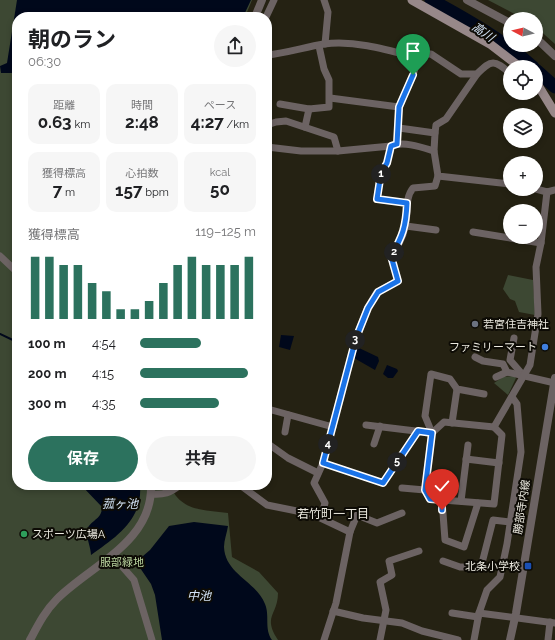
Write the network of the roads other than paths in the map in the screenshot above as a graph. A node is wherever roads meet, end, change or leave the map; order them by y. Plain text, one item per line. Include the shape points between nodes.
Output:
1 (274, 0) edge
2 (324, 0) edge
3 (412, 0) edge
4 (467, 0) edge
5 (268, 12) edge
6 (503, 18) edge
7 (322, 45) junction
8 (543, 45) edge
9 (272, 54) edge
10 (555, 56) edge
11 (418, 58) junction
12 (511, 60) edge
13 (503, 68) edge
14 (477, 74) junction
15 (543, 95) edge
16 (330, 98) junction
17 (280, 104) dead end
18 (399, 107) junction
19 (309, 109) junction
20 (555, 113) edge
21 (272, 123) edge
22 (305, 127) junction
23 (399, 128) junction
24 (435, 133) junction
25 (394, 145) junction
26 (272, 148) edge
27 (338, 151) junction
28 (434, 151) junction
29 (438, 176) junction
30 (503, 183) edge
31 (555, 190) edge
32 (543, 191) edge
33 (547, 192) junction
34 (407, 203) junction
35 (406, 226) junction
36 (543, 226) edge
37 (436, 230) dead end
38 (473, 232) dead end
39 (503, 237) edge
40 (541, 244) edge
41 (0, 256) edge
42 (0, 260) edge
43 (12, 267) edge
44 (12, 271) edge
45 (514, 338) dead end
46 (475, 357) dead end
47 (506, 372) junction
48 (524, 375) junction
49 (496, 377) dead end
50 (555, 381) edge
51 (457, 389) junction
52 (484, 394) dead end
53 (512, 397) junction
54 (272, 411) edge
55 (288, 415) junction
56 (452, 423) junction
57 (366, 425) dead end
58 (380, 426) junction
59 (333, 427) junction
60 (494, 427) junction
61 (418, 431) junction
62 (285, 432) dead end
63 (432, 433) junction
64 (374, 444) dead end
65 (468, 445) dead end
66 (272, 447) edge
67 (466, 459) junction
68 (323, 463) junction
69 (499, 463) junction
70 (318, 473) junction
71 (402, 488) dead end
72 (151, 490) edge
73 (174, 490) edge
74 (247, 490) edge
75 (425, 490) junction
76 (151, 494) junction
77 (442, 500) junction
78 (461, 501) junction
79 (478, 503) junction
80 (402, 513) dead end
81 (321, 517) junction
82 (510, 522) junction
83 (350, 532) junction
84 (419, 552) dead end
85 (112, 555) junction
86 (444, 561) dead end
87 (333, 611) junction
88 (452, 614) dead end
89 (479, 615) junction
90 (515, 618) junction
91 (384, 622) junction
92 (552, 622) edge
93 (433, 637) edge
94 (30, 640) edge
95 (152, 640) edge
96 (324, 640) edge
97 (380, 640) edge
98 (458, 640) edge
99 (474, 640) edge
100 (510, 640) edge
101 (548, 640) edge

1 - 5 street
2 - 7 street via 328,12
3 - 12 main road via 484,40
4 - 6 street
7 - 9 street
7 - 11 street via 368,45
7 - 16 street
8 - 10 street
11 - 14 street via 423,54 431,54 462,74
11 - 18 street
13 - 14 street via 492,62 486,64
14 - 24 street via 446,119 436,125
15 - 20 main road
16 - 18 street
16 - 19 street via 328,108
17 - 19 street
18 - 23 street
19 - 22 street
21 - 22 street via 286,121
22 - 27 street via 334,137
23 - 24 street
23 - 25 street
24 - 28 street
25 - 27 street
25 - 28 street
25 - 34 street via 381,173 377,199
26 - 27 street
28 - 29 street
29 - 30 street
29 - 34 street via 435,186 413,188
31 - 33 street
32 - 33 street
33 - 36 street
34 - 35 street
35 - 37 street
35 - 59 street via 402,239 391,256 398,281 378,292 368,308 356,338
38 - 39 street
40 - 48 street via 536,267 538,314 530,365
41 - 43 street
42 - 44 street
45 - 48 street via 510,360
46 - 47 street via 503,364
47 - 48 street
47 - 49 street
48 - 50 street
48 - 53 street
50 - 90 street, 勝部寺内線
51 - 52 street
51 - 56 street
51 - 63 street via 450,379 431,374 425,416
53 - 60 street
53 - 82 street via 517,404 521,452
54 - 55 street
55 - 59 street
55 - 62 street
56 - 60 street
56 - 63 street via 444,422
57 - 58 street
58 - 61 street
58 - 64 street
59 - 68 street
60 - 69 street via 502,435
61 - 63 street
61 - 68 street via 383,483
63 - 75 street
65 - 67 street
66 - 70 street
67 - 69 street
67 - 78 street
68 - 70 street
69 - 79 street via 494,504
70 - 81 street via 314,483 325,503
71 - 75 street
72 - 76 street
73 - 76 street via 162,495
74 - 81 street via 267,505
75 - 77 street via 430,499
76 - 85 street via 147,513 138,529
77 - 78 street
77 - 79 street via 445,540 464,547
78 - 79 street
80 - 83 street via 377,523 356,515
81 - 83 street
82 - 86 street via 493,520 481,567 460,567
82 - 89 street via 500,577 487,590
83 - 87 street
84 - 91 street via 389,561 392,575 380,582 386,610
85 - 94 street via 58,599 42,618
85 - 95 street via 134,580
87 - 91 street
87 - 96 street
88 - 89 street
89 - 90 street
89 - 99 street
90 - 92 street
90 - 100 street, 勝部寺内線
91 - 93 street via 402,623
91 - 97 street
92 - 101 street
93 - 98 street

